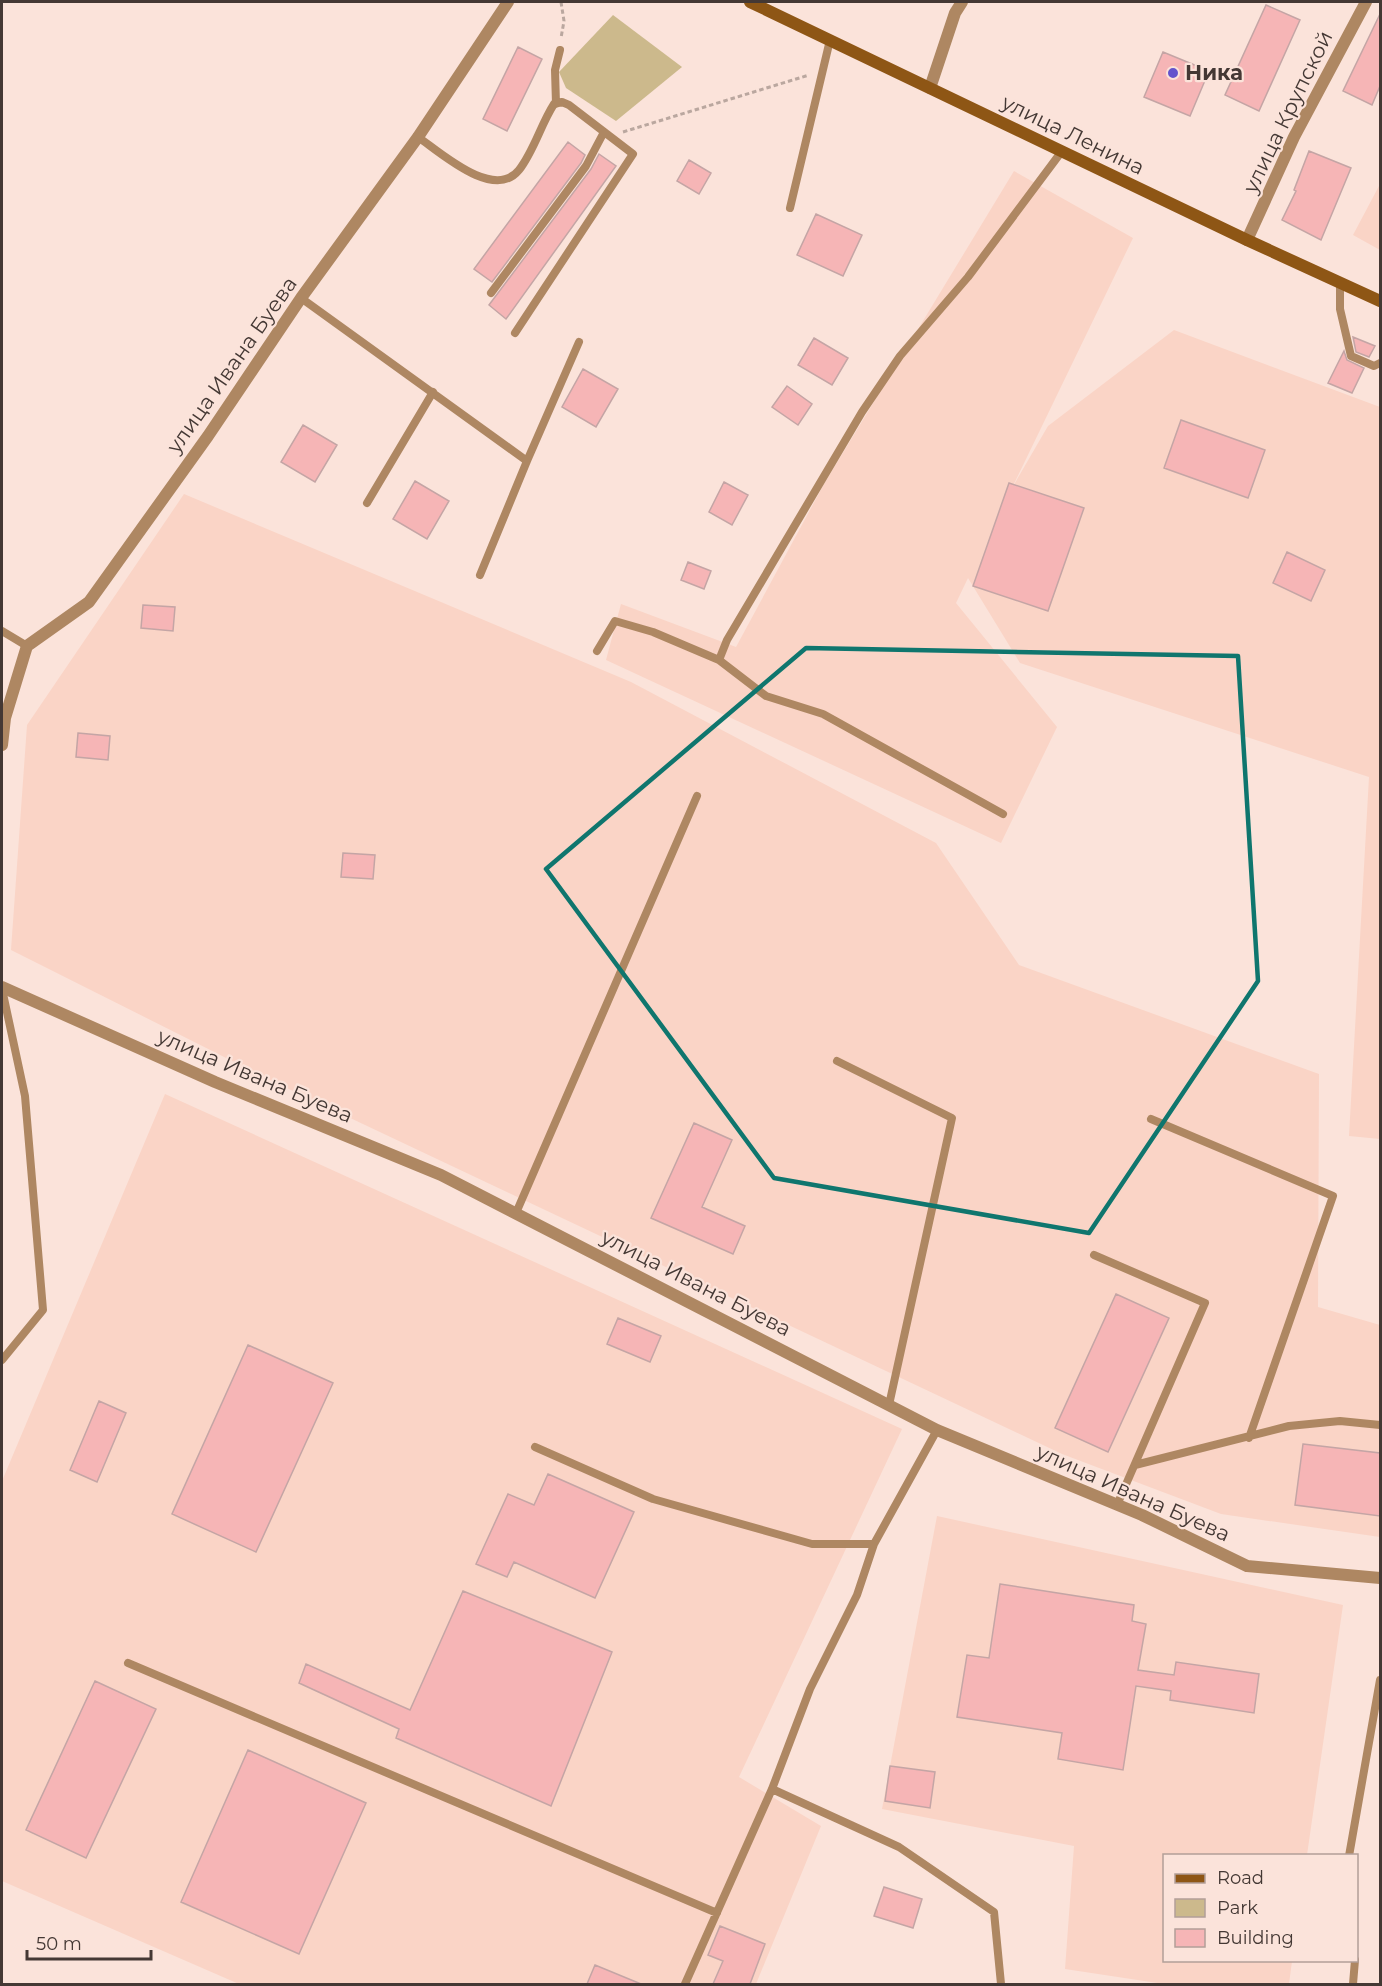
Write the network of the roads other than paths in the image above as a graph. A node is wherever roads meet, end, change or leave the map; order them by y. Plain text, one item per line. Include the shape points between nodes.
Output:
1 (508, 2) edge
2 (750, 2) edge
3 (962, 2) edge
4 (1366, 2) edge
5 (830, 40) junction
6 (560, 50) road end
7 (930, 88) junction
8 (556, 104) junction
9 (607, 134) junction
10 (418, 137) junction
11 (1062, 151) junction
12 (790, 208) dead end
13 (1247, 240) junction
14 (1340, 283) junction
15 (491, 293) dead end
16 (301, 298) junction
17 (1380, 301) edge
18 (516, 333) dead end
19 (579, 342) dead end
20 (1380, 363) edge
21 (433, 392) junction
22 (527, 461) junction
23 (367, 503) dead end
24 (480, 574) dead end
25 (2, 631) edge
26 (27, 646) junction
27 (597, 651) dead end
28 (719, 660) junction
29 (2, 745) edge
30 (698, 796) dead end
31 (1003, 814) dead end
32 (2, 988) edge
33 (837, 1061) dead end
34 (1151, 1119) dead end
35 (516, 1213) junction
36 (1094, 1255) dead end
37 (2, 1360) edge
38 (889, 1405) junction
39 (1380, 1425) edge
40 (937, 1430) junction
41 (1249, 1438) junction
42 (535, 1448) dead end
43 (1135, 1466) junction
44 (1118, 1505) junction
45 (874, 1544) junction
46 (1380, 1578) edge
47 (128, 1663) dead end
48 (1380, 1680) edge
49 (772, 1789) junction
50 (1349, 1854) edge
51 (717, 1913) junction
52 (1355, 1962) edge
53 (685, 1984) edge
54 (1001, 1984) edge
55 (1353, 1984) edge

1 - 10 street, улица Ивана Буева
2 - 5 main road, улица Ленина
3 - 7 street
4 - 13 street, улица Крупской via 1294,137
5 - 7 main road, улица Ленина
5 - 12 lane
6 - 8 lane via 555,70
7 - 11 main road, улица Ленина
8 - 9 lane via 569,105
8 - 10 lane via 519,171 506,178 491,181 474,175
9 - 15 lane
9 - 18 lane via 633,154
10 - 16 street, улица Ивана Буева
11 - 13 main road, улица Ленина
11 - 28 lane via 968,277 894,365 810,498
13 - 14 main road, улица Ленина
14 - 17 main road, улица Ленина
14 - 20 lane via 1340,309 1351,356 1374,366
16 - 21 lane
16 - 26 street, улица Ивана Буева via 89,602
19 - 22 lane
21 - 22 lane
21 - 23 lane
22 - 24 lane
25 - 26 lane
26 - 29 street via 5,718
27 - 28 lane via 615,621 653,632
28 - 31 lane via 766,696 823,714
30 - 35 lane
32 - 35 street, улица Ивана Буева via 214,1082 441,1175
32 - 37 lane via 25,1096 43,1310
33 - 38 lane via 952,1118
34 - 41 lane via 1333,1196
35 - 38 street, улица Ивана Буева
36 - 43 lane via 1205,1303
38 - 40 street, улица Ивана Буева
39 - 41 lane via 1340,1422 1289,1426
40 - 44 street, улица Ивана Буева
40 - 45 lane
41 - 43 lane
42 - 45 lane via 664,1502 812,1544
43 - 44 lane
44 - 46 street, улица Ивана Буева via 1247,1566
45 - 49 lane via 857,1595 810,1689
47 - 51 lane
48 - 50 lane
49 - 51 lane
49 - 54 lane via 899,1847 994,1912
51 - 53 lane
52 - 55 lane

